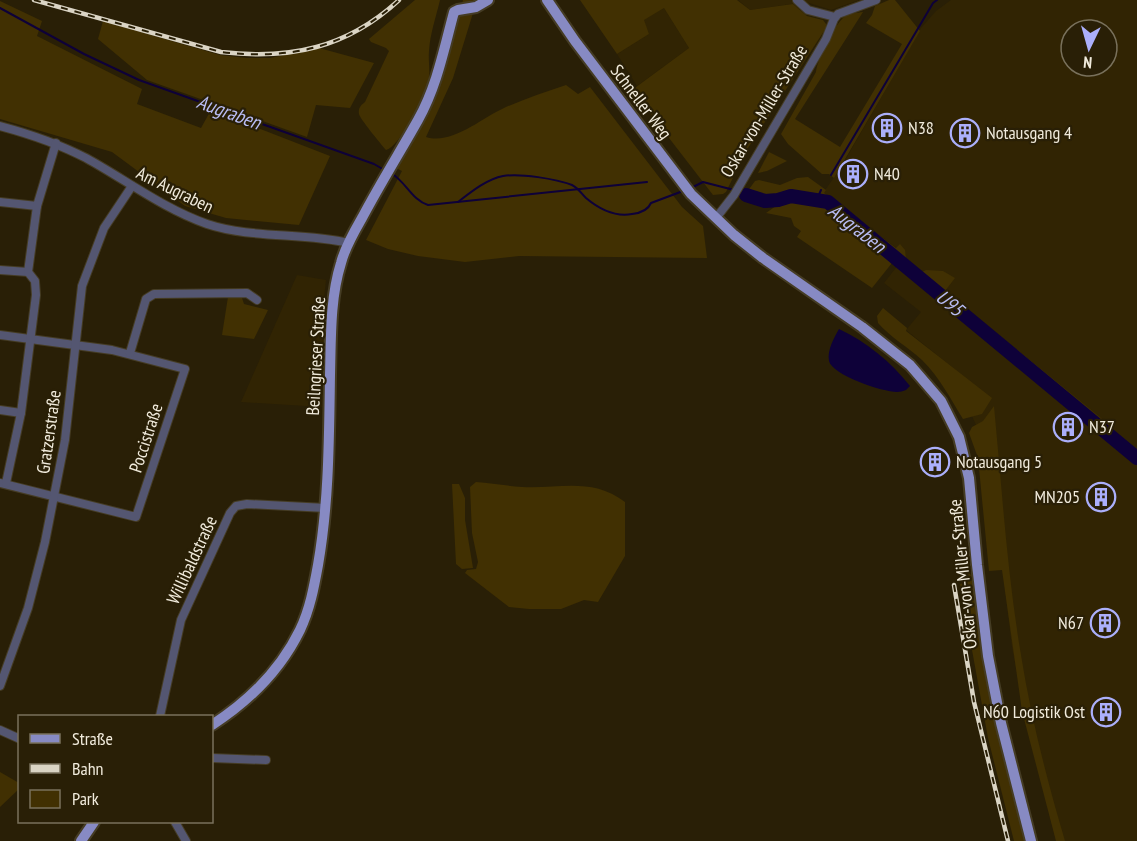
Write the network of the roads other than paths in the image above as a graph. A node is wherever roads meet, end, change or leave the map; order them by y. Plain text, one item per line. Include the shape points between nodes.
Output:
1 (488, 0) edge
2 (547, 0) edge
3 (797, 0) edge
4 (876, 0) edge
5 (835, 17) junction
6 (0, 126) edge
7 (56, 143) junction
8 (132, 186) junction
9 (0, 202) edge
10 (37, 206) junction
11 (716, 218) junction
12 (349, 243) junction
13 (0, 270) edge
14 (28, 272) junction
15 (257, 300) dead end
16 (0, 335) edge
17 (31, 339) junction
18 (76, 344) junction
19 (130, 353) junction
20 (0, 410) edge
21 (21, 412) junction
22 (3, 483) edge
23 (54, 496) junction
24 (326, 507) junction
25 (0, 686) edge
26 (160, 715) edge
27 (213, 724) edge
28 (0, 730) edge
29 (18, 738) edge
30 (213, 758) edge
31 (266, 760) dead end
32 (93, 823) edge
33 (176, 823) edge
34 (81, 841) edge
35 (186, 841) edge
36 (1031, 841) edge

1 - 12 main road, Beilngrieser Straße via 454,12 435,84
2 - 11 main road, Schneller Weg via 683,184
3 - 5 street via 808,10
4 - 5 street
5 - 11 street, Oskar-von-Miller-Straße via 826,39
6 - 7 street, Am Augraben
7 - 8 street, Am Augraben
7 - 10 street
8 - 12 street, Am Augraben via 207,224
8 - 18 street, Gratzerstraße via 104,228 92,256 82,286
9 - 10 street
10 - 14 street
11 - 36 main road, Oskar-von-Miller-Straße via 763,258 910,365 941,401 952,422 969,478 990,667
12 - 24 main road, Beilngrieser Straße via 338,276 332,328
13 - 14 street
14 - 17 street via 36,295
15 - 19 street via 246,293 154,294 146,299
16 - 17 street
17 - 18 street
17 - 21 street
18 - 19 street
18 - 23 street, Gratzerstraße
19 - 23 street, Poccistraße via 185,369 136,517
20 - 21 street
21 - 22 street
22 - 23 street
23 - 25 street, Gratzerstraße via 28,608
24 - 26 street, Willibaldstraße via 248,504 236,506 230,513 181,620
24 - 27 main road, Beilngrieser Straße via 313,591 300,629 283,659 254,693
28 - 29 street
30 - 31 street
32 - 34 main road
33 - 35 street

